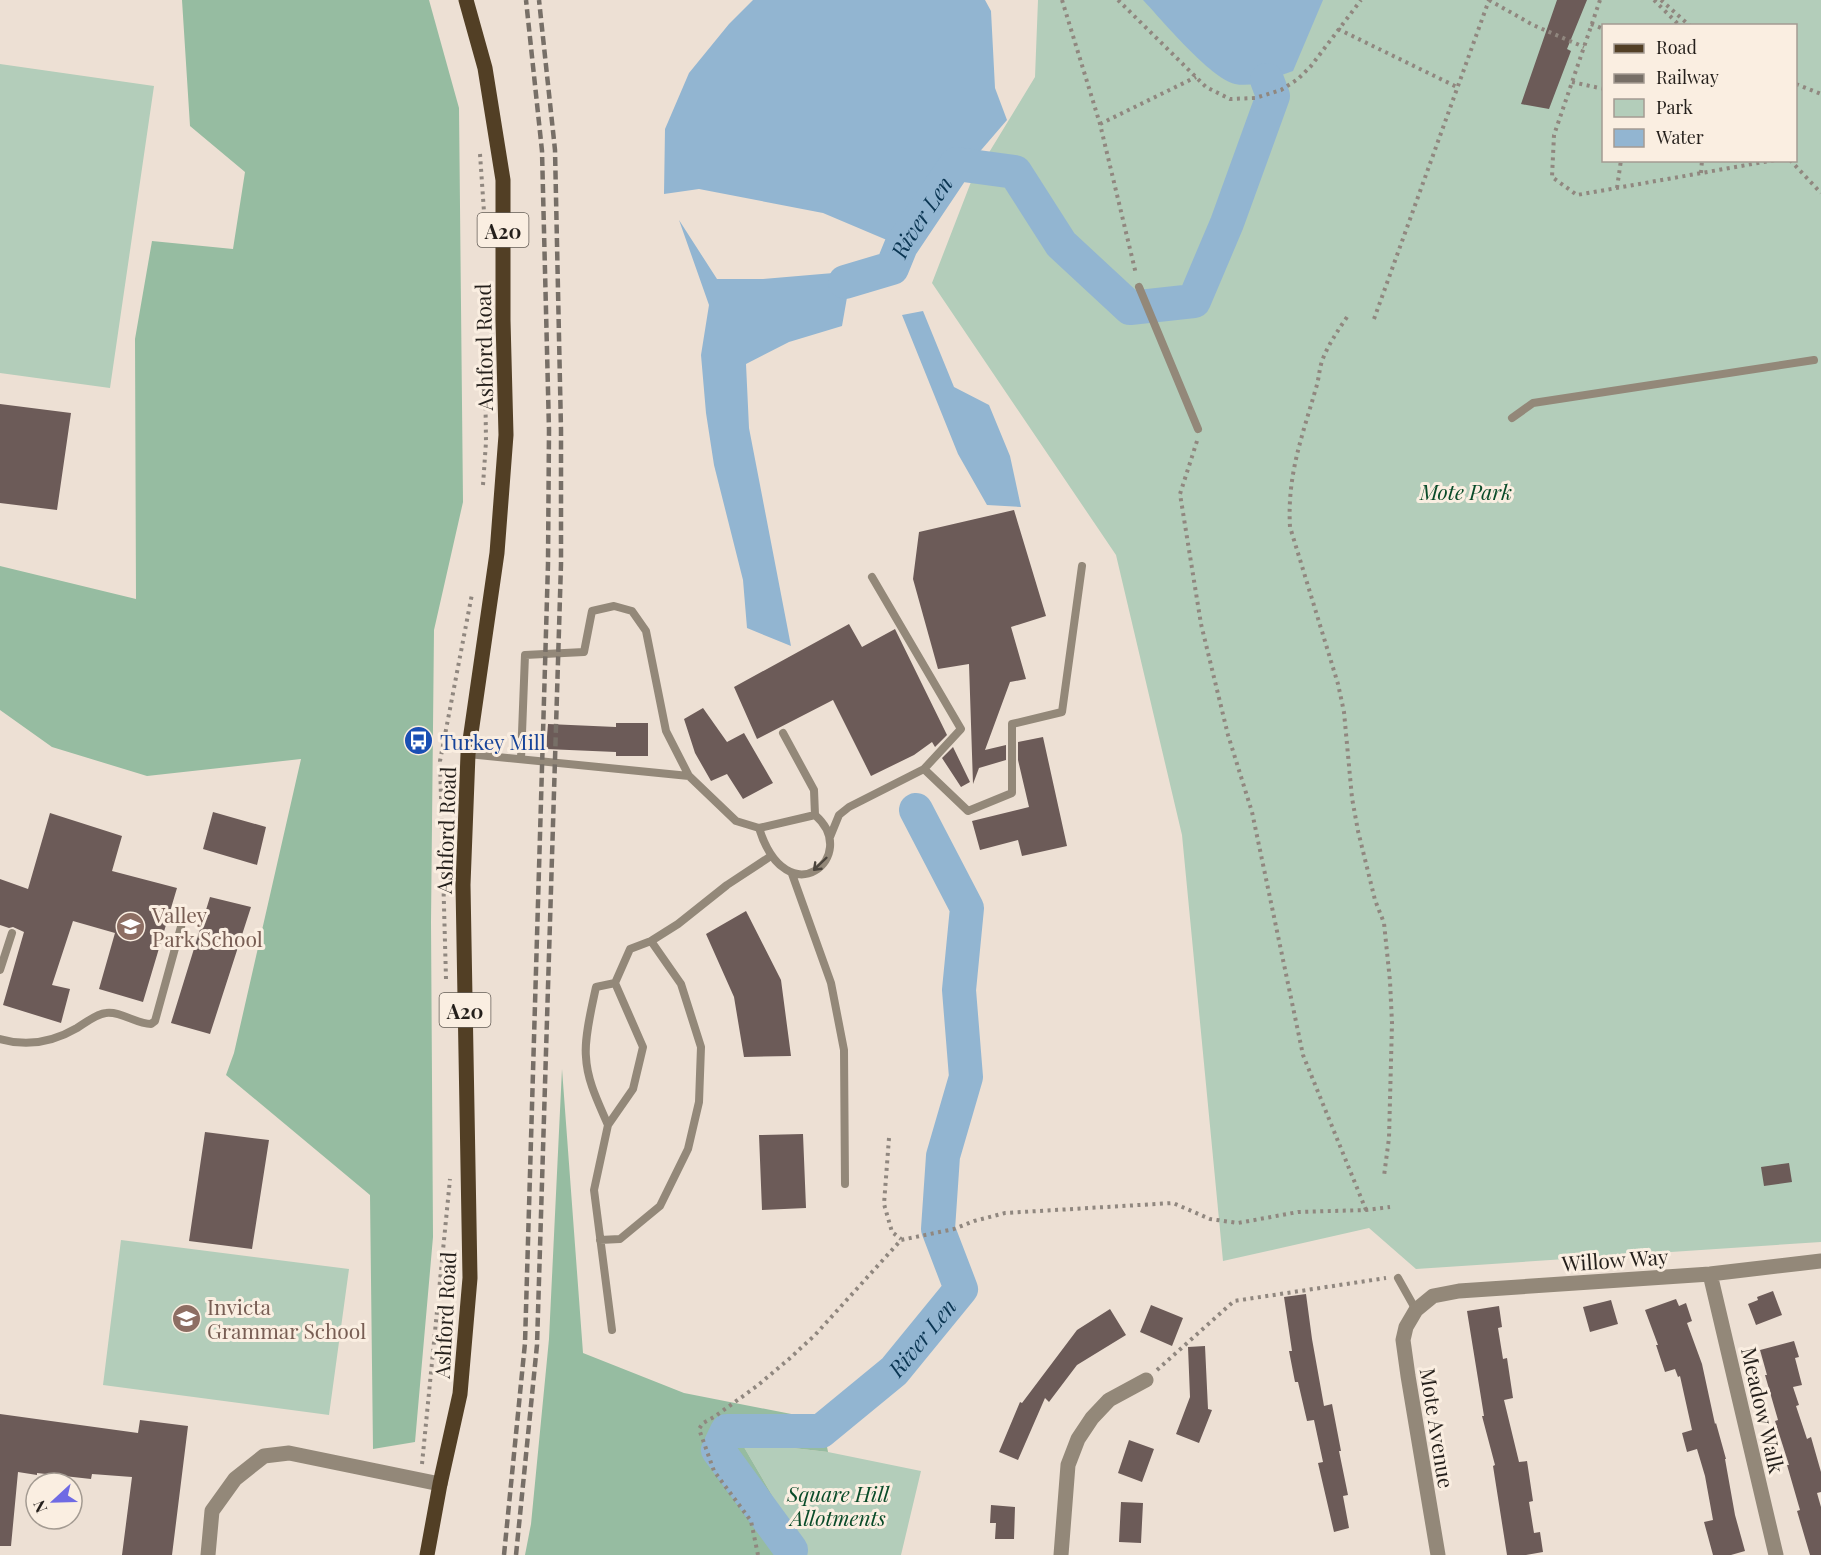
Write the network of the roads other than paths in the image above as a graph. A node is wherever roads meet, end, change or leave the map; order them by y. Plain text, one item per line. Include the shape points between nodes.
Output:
1 (466, 0) edge
2 (1139, 287) road end
3 (1814, 360) dead end
4 (1512, 418) dead end
5 (1199, 431) road end
6 (1082, 566) dead end
7 (872, 577) dead end
8 (783, 734) dead end
9 (468, 754) junction
10 (521, 759) junction
11 (924, 769) junction
12 (689, 776) junction
13 (815, 815) junction
14 (759, 828) junction
15 (830, 837) junction
16 (771, 856) junction
17 (792, 874) junction
18 (182, 923) dead end
19 (12, 933) dead end
20 (651, 941) junction
21 (0, 970) edge
22 (615, 983) junction
23 (0, 1039) edge
24 (608, 1125) junction
25 (845, 1184) dead end
26 (600, 1240) junction
27 (1821, 1261) edge
28 (1710, 1274) junction
29 (1398, 1278) road end
30 (1416, 1310) junction
31 (612, 1330) dead end
32 (1146, 1380) road end
33 (440, 1484) junction
34 (208, 1555) edge
35 (427, 1555) edge
36 (1061, 1555) edge
37 (1438, 1555) edge
38 (1776, 1555) edge

1 - 9 main road, Ashford Road / A20 via 484,68 503,180 506,435 497,553
2 - 5 lane
3 - 4 lane via 1533,403
6 - 11 lane via 1062,712 1012,724 1012,793 969,811
7 - 11 lane via 961,729
8 - 13 lane via 814,790
9 - 10 lane
9 - 33 main road, Ashford Road / A20 via 463,885 470,1278 460,1394
10 - 12 lane
10 - 12 lane via 525,655 584,652 592,611 614,606 632,611 646,631 666,731
11 - 15 lane via 849,807 839,815
12 - 14 lane via 736,821
13 - 14 lane
13 - 15 lane
14 - 16 lane
15 -> 17 lane via 831,848 819,868
16 - 17 lane
16 - 20 lane
17 - 25 lane via 831,983 844,1050
18 - 23 lane via 151,1024 106,1013 51,1040 23,1043
19 - 21 lane
20 - 22 lane via 630,949
20 - 26 lane via 681,984 701,1047 699,1102 688,1149 660,1206 620,1239
22 - 24 lane via 643,1047 633,1089
22 - 24 lane via 596,987 586,1057 592,1086
24 - 26 lane via 594,1190
26 - 31 lane
27 - 28 street, Willow Way
28 - 30 street, Willow Way via 1458,1291 1433,1296
28 - 38 street, Meadow Walk
29 - 30 lane
30 - 37 street, Mote Avenue via 1403,1340
32 - 36 street via 1109,1400 1078,1439 1068,1465
33 - 34 street via 290,1453 264,1456 235,1479 212,1511
33 - 35 main road, Ashford Road / A20

